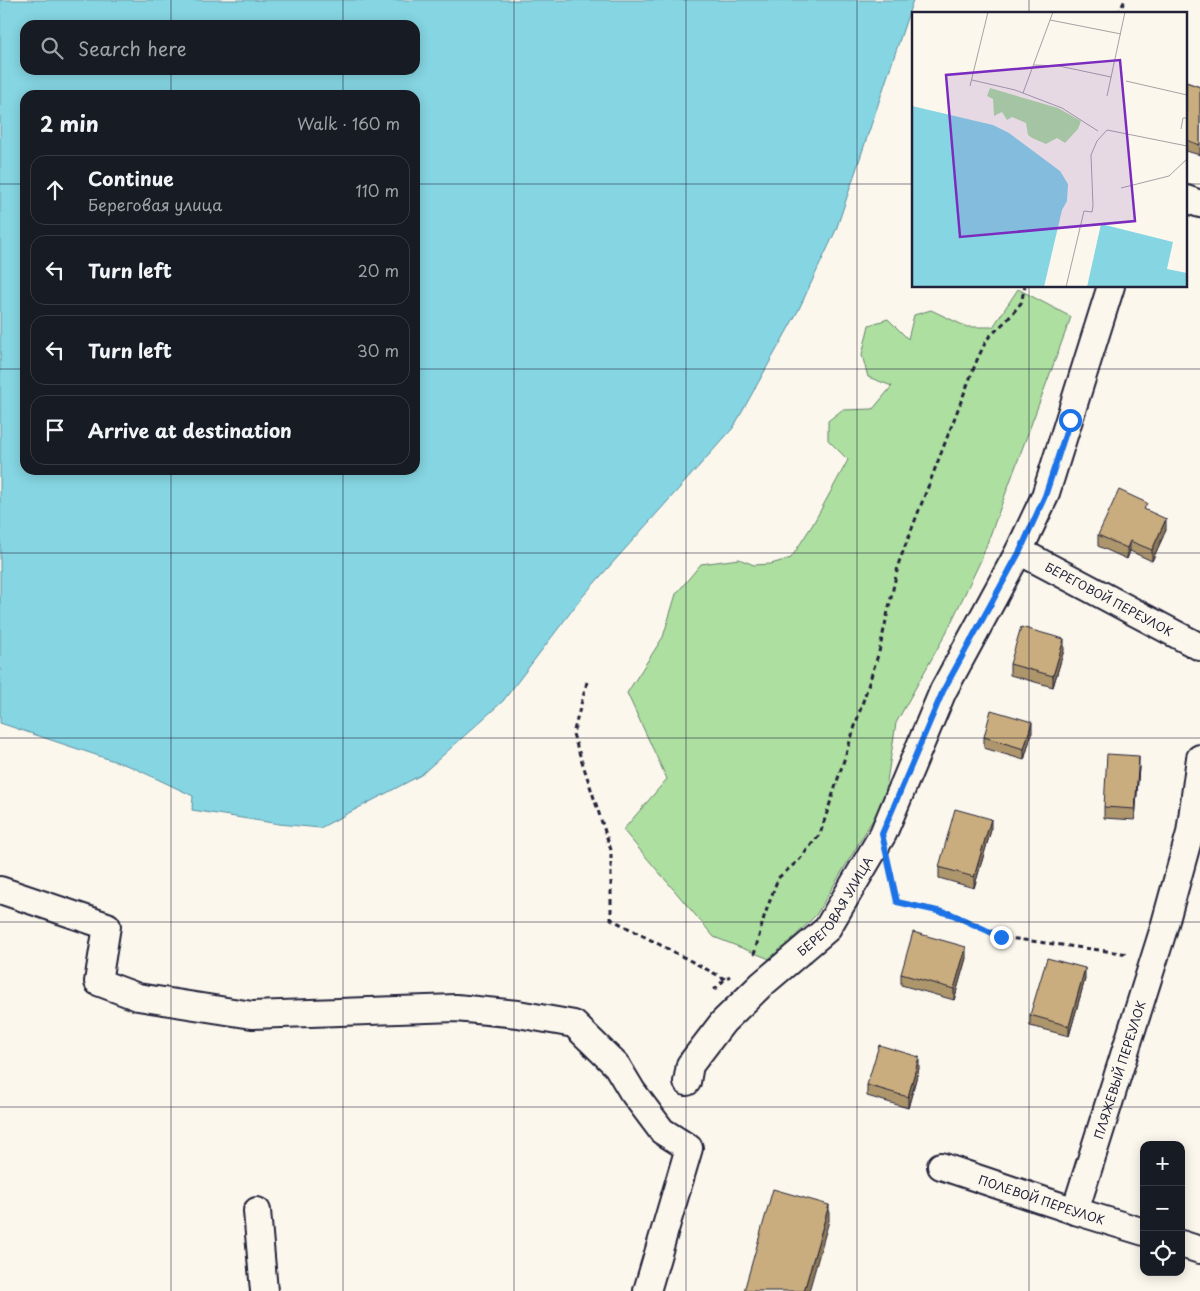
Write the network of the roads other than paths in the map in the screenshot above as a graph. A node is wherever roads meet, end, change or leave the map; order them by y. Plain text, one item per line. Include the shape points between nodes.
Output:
1 (1188, 200) edge
2 (1200, 204) edge
3 (1110, 288) edge
4 (1020, 551) junction
5 (1200, 647) edge
6 (1200, 758) edge
7 (0, 890) edge
8 (687, 1082) dead end
9 (941, 1166) dead end
10 (256, 1211) dead end
11 (1075, 1211) junction
12 (1141, 1231) edge
13 (1185, 1245) edge
14 (1200, 1250) edge
15 (264, 1291) edge
16 (647, 1291) edge

1 - 2 street
3 - 4 street, БЕРЕГОВАЯ УЛИЦА via 1045,496
4 - 5 street, БЕРЕГОВОЙ ПЕРЕУЛОК
4 - 8 street, БЕРЕГОВАЯ УЛИЦА via 943,691 882,834 827,929 723,1022 690,1065
6 - 11 street, ПЛЯЖЕВЫЙ ПЕРЕУЛОК via 1190,833 1163,931
7 - 16 street via 107,926 98,982 138,997 252,1014 456,1008 574,1024 617,1066 662,1131 689,1148
9 - 11 street, ПОЛЕВОЙ ПЕРЕУЛОК
10 - 15 street
11 - 12 street, ПОЛЕВОЙ ПЕРЕУЛОК
13 - 14 street

